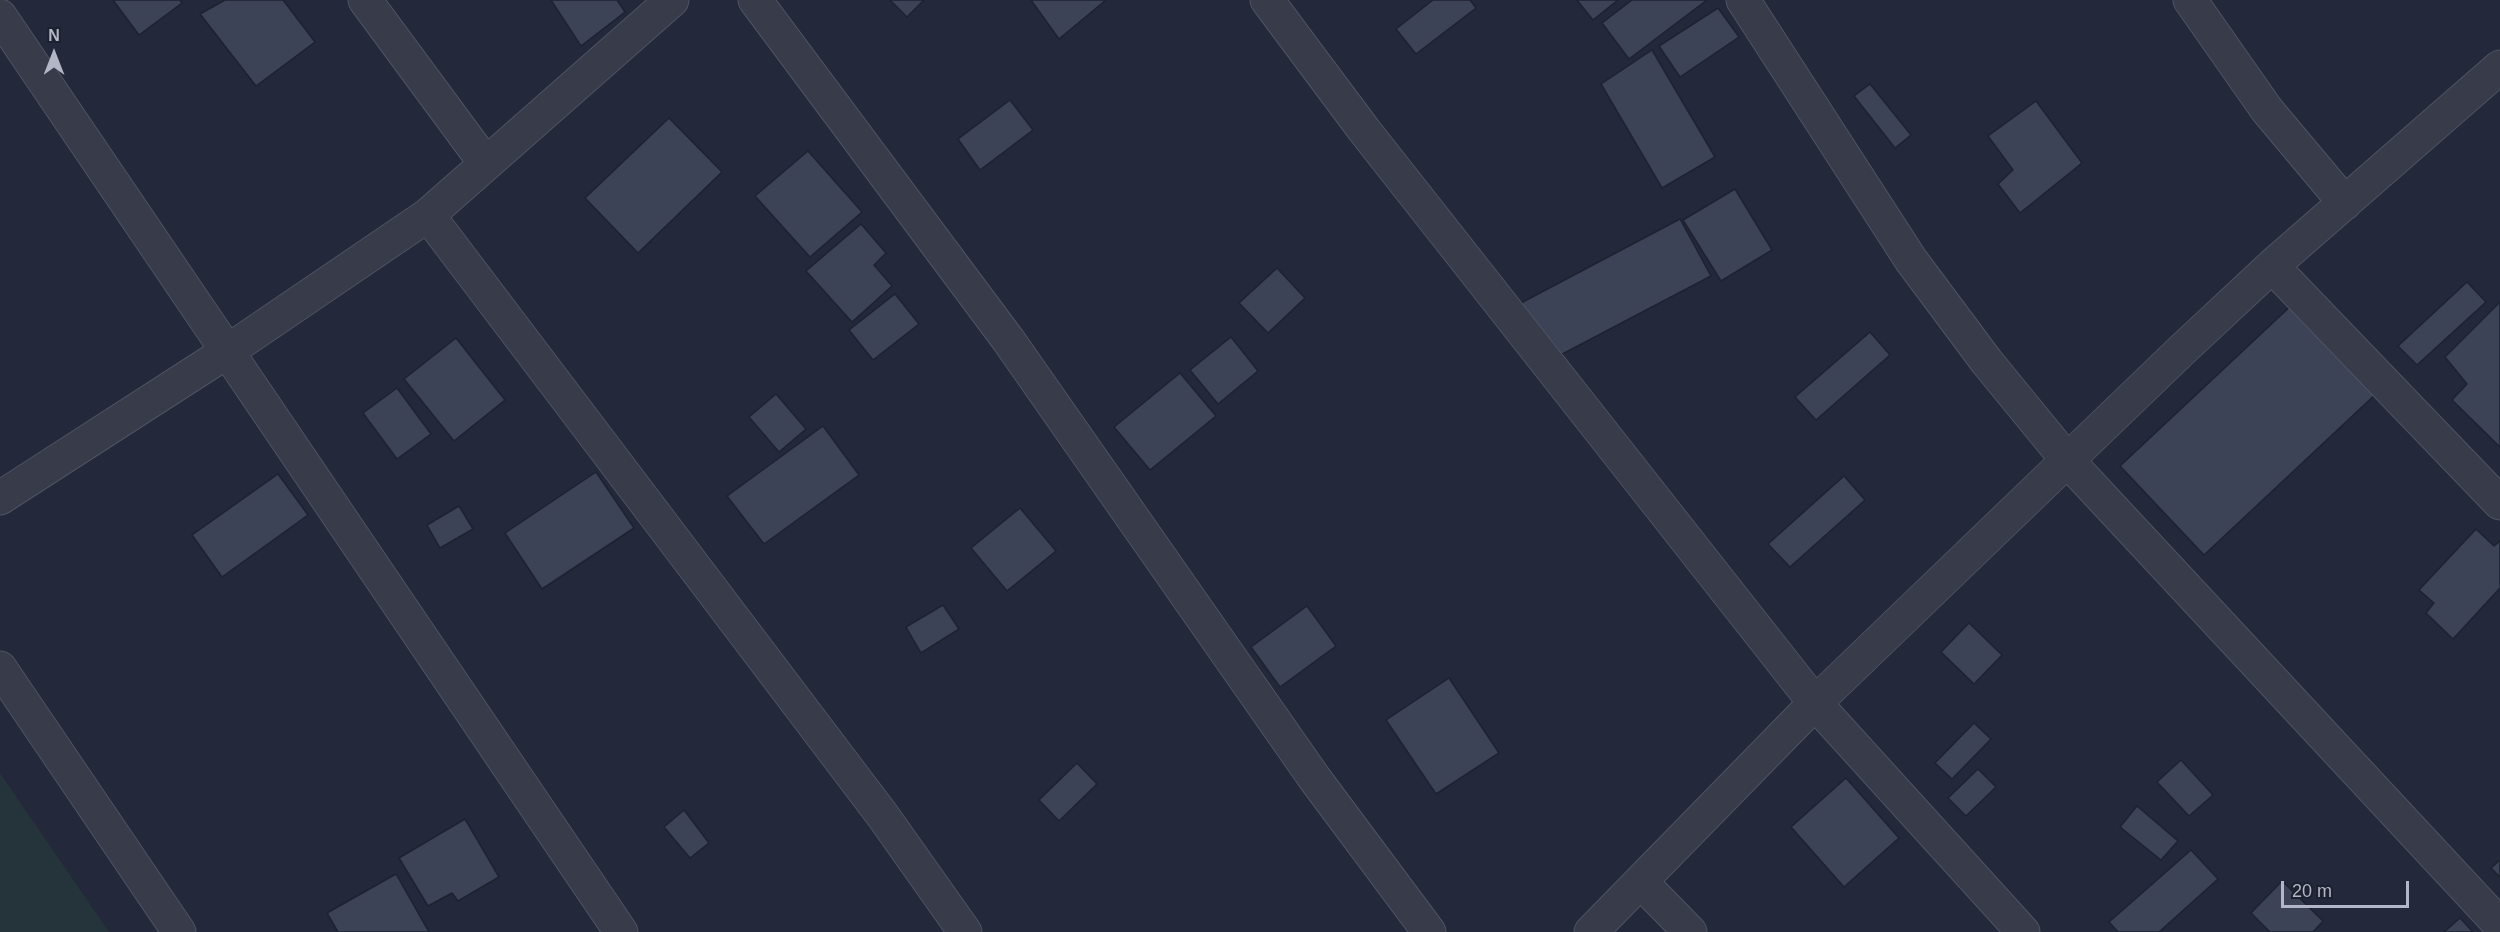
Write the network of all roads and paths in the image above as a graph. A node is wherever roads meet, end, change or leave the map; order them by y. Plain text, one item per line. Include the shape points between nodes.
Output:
1 (365, 0) edge
2 (672, 0) edge
3 (755, 0) edge
4 (1267, 0) edge
5 (1743, 0) edge
6 (2190, 0) edge
7 (0, 16) edge
8 (2496, 80) edge
9 (486, 164) junction
10 (2345, 203) junction
11 (428, 215) junction
12 (2272, 266) junction
13 (228, 351) junction
14 (2068, 461) junction
15 (0, 498) edge
16 (2500, 503) edge
17 (0, 668) edge
18 (1815, 703) junction
19 (1641, 882) junction
20 (2500, 925) edge
21 (179, 932) edge
22 (621, 932) edge
23 (965, 932) edge
24 (1429, 932) edge
25 (1591, 932) edge
26 (1690, 932) edge
27 (2023, 932) edge

1 - 9 street
2 - 9 street
3 - 24 street via 1009,341 1315,779
4 - 18 street via 1379,149
5 - 14 street via 1911,260
6 - 10 street via 2267,110
7 - 13 street
8 - 10 street
9 - 11 street
10 - 12 street
11 - 13 street
11 - 23 street via 868,797
12 - 14 street
12 - 16 street
13 - 15 street
13 - 22 street
14 - 18 street
14 - 20 street
17 - 21 street
18 - 19 street
18 - 27 street
19 - 25 street
19 - 26 street

